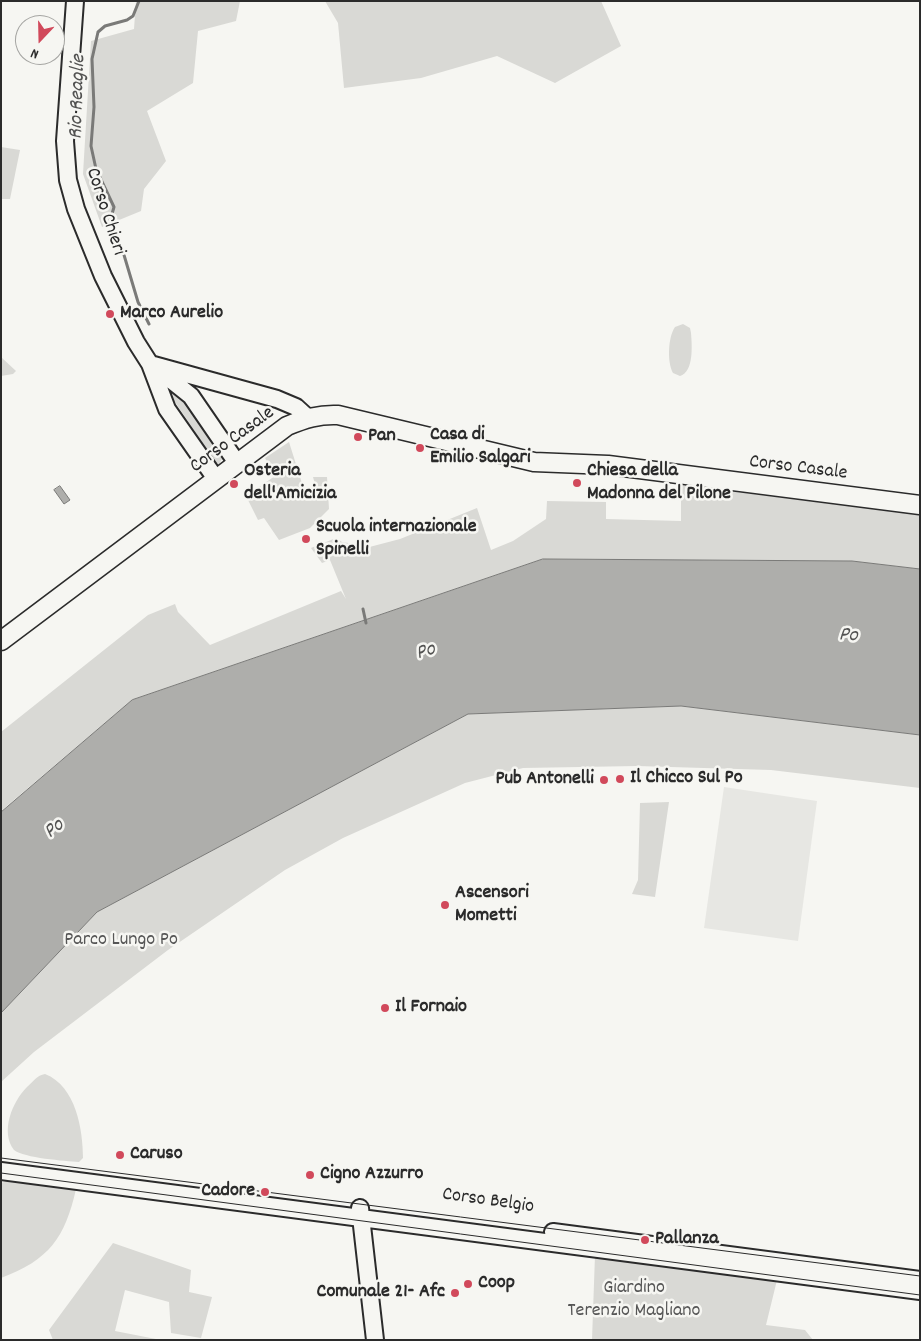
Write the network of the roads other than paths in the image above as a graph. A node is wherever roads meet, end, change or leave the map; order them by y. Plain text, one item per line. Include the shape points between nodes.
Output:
1 (75, 1) edge
2 (150, 364) junction
3 (193, 378) junction
4 (196, 402) junction
5 (308, 418) junction
6 (237, 463) junction
7 (216, 479) junction
8 (920, 505) edge
9 (1, 641) edge
10 (1, 1161) edge
11 (1, 1171) edge
12 (360, 1212) junction
13 (916, 1282) edge
14 (920, 1305) edge
15 (375, 1340) edge

1 - 2 main road, Corso Chieri via 66,141 68,180 102,276
2 - 3 main road
2 - 4 main road
2 - 7 main road via 168,409
3 - 4 main road
3 - 5 main road via 277,399 296,407
4 - 6 main road
5 - 6 main road, Corso Casale via 287,426
5 - 8 main road, Corso Casale via 338,415 534,462 608,465
6 - 7 main road, Corso Casale
7 - 9 main road, Corso Casale
10 - 12 main road, Corso Belgio
11 - 12 main road, Corso Belgio
12 - 13 main road, Corso Belgio
12 - 15 main road
13 - 14 main road, Corso Belgio

